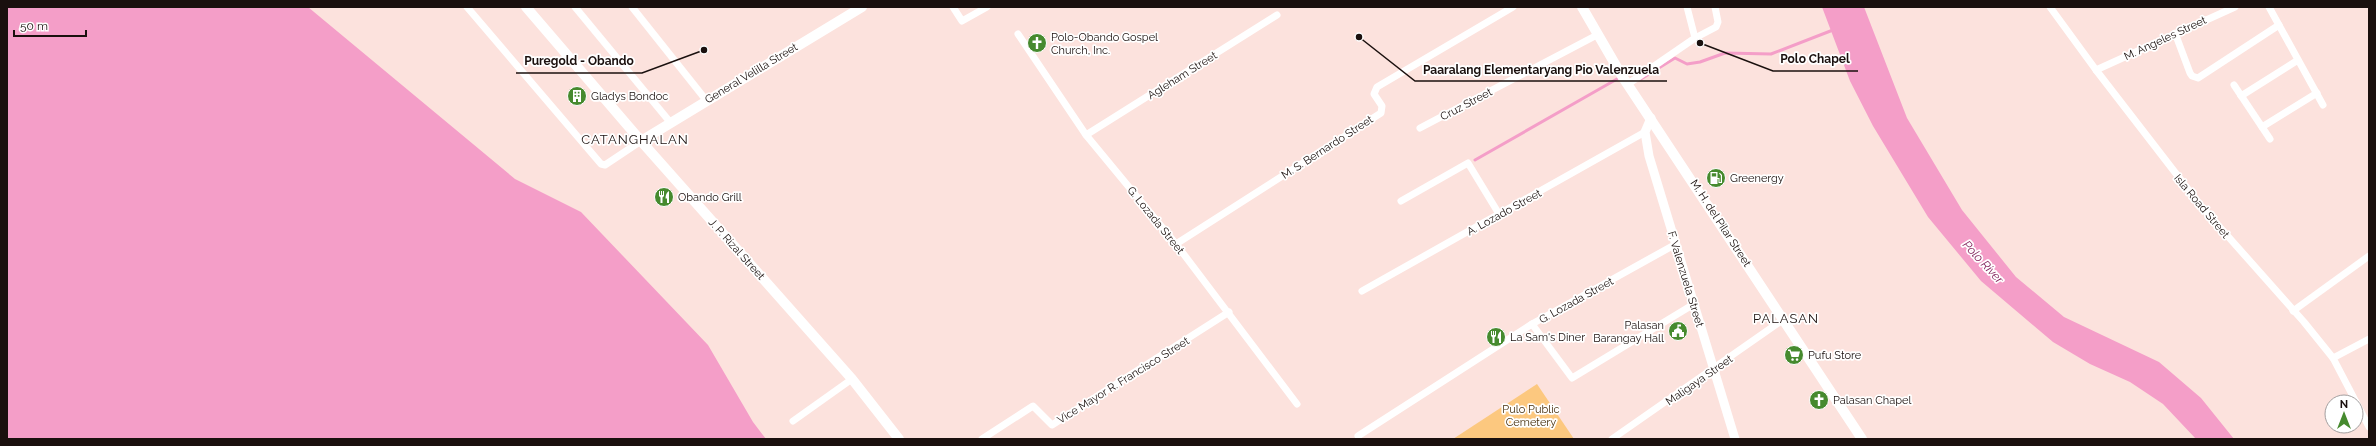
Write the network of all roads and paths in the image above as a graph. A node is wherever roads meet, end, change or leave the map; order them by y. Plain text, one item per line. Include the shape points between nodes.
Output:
1 (467, 7) edge
2 (526, 7) edge
3 (575, 7) edge
4 (632, 7) edge
5 (862, 7) edge
6 (953, 7) edge
7 (987, 7) edge
8 (1512, 7) edge
9 (1582, 7) edge
10 (1687, 7) edge
11 (1715, 7) edge
12 (2050, 7) edge
13 (2235, 7) edge
14 (2269, 7) edge
15 (1278, 15) dead end
16 (2279, 25) junction
17 (2175, 33) junction
18 (1018, 34) dead end
19 (1597, 35) junction
20 (1695, 38) junction
21 (2298, 60) junction
22 (2096, 70) junction
23 (1628, 84) junction
24 (2234, 85) dead end
25 (2317, 93) junction
26 (2241, 96) junction
27 (706, 100) junction
28 (2323, 104) dead end
29 (1651, 118) junction
30 (670, 122) junction
31 (2262, 127) junction
32 (1420, 128) dead end
33 (1646, 132) junction
34 (1086, 135) junction
35 (2270, 139) dead end
36 (641, 141) junction
37 (1401, 201) dead end
38 (1499, 214) junction
39 (1176, 244) junction
40 (1676, 244) junction
41 (2369, 256) edge
42 (1362, 291) dead end
43 (1694, 304) junction
44 (2293, 310) junction
45 (1229, 312) junction
46 (1784, 319) junction
47 (1532, 324) junction
48 (2369, 339) edge
49 (2332, 358) junction
50 (1714, 370) junction
51 (852, 379) junction
52 (2352, 394) edge
53 (1297, 404) dead end
54 (2364, 417) edge
55 (793, 421) dead end
56 (2369, 427) edge
57 (1358, 436) dead end
58 (899, 439) edge
59 (982, 439) edge
60 (1612, 439) edge
61 (1735, 439) edge
62 (1862, 439) edge

1 - 36 street via 601,164 605,166 611,163
2 - 36 main road, J. P. Rizal Street
3 - 30 street
4 - 27 street
5 - 27 main road, General Velilla Street
6 - 7 street via 962,21
8 - 39 street, M. S. Bernardo Street via 1377,87 1374,94 1382,106 1380,113
9 - 19 main road, M. H. del Pilar Street
10 - 20 street
11 - 20 street via 1718,25
12 - 22 street, Isla Road Street
13 - 17 street, M. Angeles Street
14 - 16 street
15 - 34 street, Agleham Street
16 - 17 street via 2198,78 2190,73
16 - 21 street
17 - 22 street, M. Angeles Street
18 - 34 street, G. Lozada Street
19 - 23 main road, M. H. del Pilar Street
19 - 32 street, Cruz Street
20 - 23 street
21 - 25 street
21 - 26 street
22 - 44 street, Isla Road Street via 2201,206
23 - 29 main road, M. H. del Pilar Street
24 - 26 street
25 - 28 street
25 - 31 street
26 - 31 street
27 - 30 main road, General Velilla Street
29 - 33 street, F. Valenzuela Street
29 - 46 main road, M. H. del Pilar Street
30 - 36 main road, General Velilla Street
31 - 35 street
33 - 38 street, A. Lozado Street
33 - 40 street, F. Valenzuela Street via 1649,156
34 - 39 street, G. Lozada Street
36 - 51 main road, J. P. Rizal Street
37 - 38 street via 1468,163
38 - 42 street, A. Lozado Street
39 - 45 street, G. Lozada Street
40 - 43 street, F. Valenzuela Street
40 - 47 street, G. Lozada Street
41 - 44 street
43 - 47 street via 1572,378
43 - 50 street, F. Valenzuela Street
44 - 49 street, Isla Road Street
45 - 53 street, G. Lozada Street
45 - 59 street, Vice Mayor R. Francisco Street via 1052,425 1033,406
46 - 50 street, Maligaya Street
46 - 62 main road, M. H. del Pilar Street
47 - 57 street, G. Lozada Street
48 - 49 street
49 - 52 street, Isla Road Street
50 - 60 street, Maligaya Street
50 - 61 street, F. Valenzuela Street
51 - 55 street
51 - 58 main road, J. P. Rizal Street
54 - 56 street, Isla Road Street

